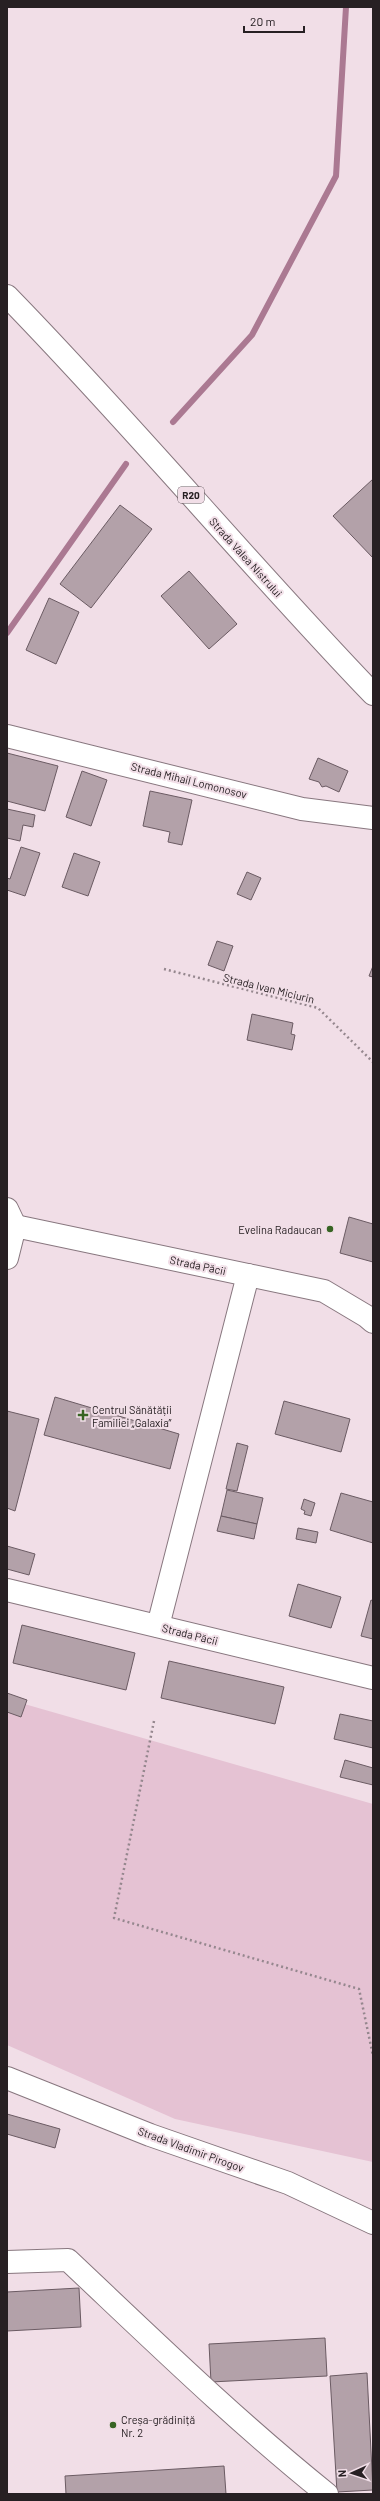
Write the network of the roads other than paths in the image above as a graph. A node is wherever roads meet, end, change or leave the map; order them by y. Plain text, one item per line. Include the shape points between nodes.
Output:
1 (7, 296) edge
2 (373, 694) edge
3 (7, 736) edge
4 (373, 818) edge
5 (11, 1218) edge
6 (7, 1258) edge
7 (248, 1275) junction
8 (373, 1322) edge
9 (7, 1590) edge
10 (158, 1626) junction
11 (373, 1678) edge
12 (7, 2078) edge
13 (373, 2223) edge
14 (7, 2262) edge
15 (326, 2494) edge

1 - 2 street, Strada Valea Nistrului / R20 via 60,351 305,624
3 - 4 street, Strada Mihail Lomonosov via 302,809
5 - 6 street, Strada Păcii
5 - 7 street, Strada Păcii
7 - 8 street, Strada Păcii via 324,1291
7 - 10 street
9 - 10 street, Strada Păcii
10 - 11 street, Strada Păcii
12 - 13 street, Strada Vladimir Pirogov via 150,2135 288,2183
14 - 15 street via 68,2260 160,2349 286,2462

